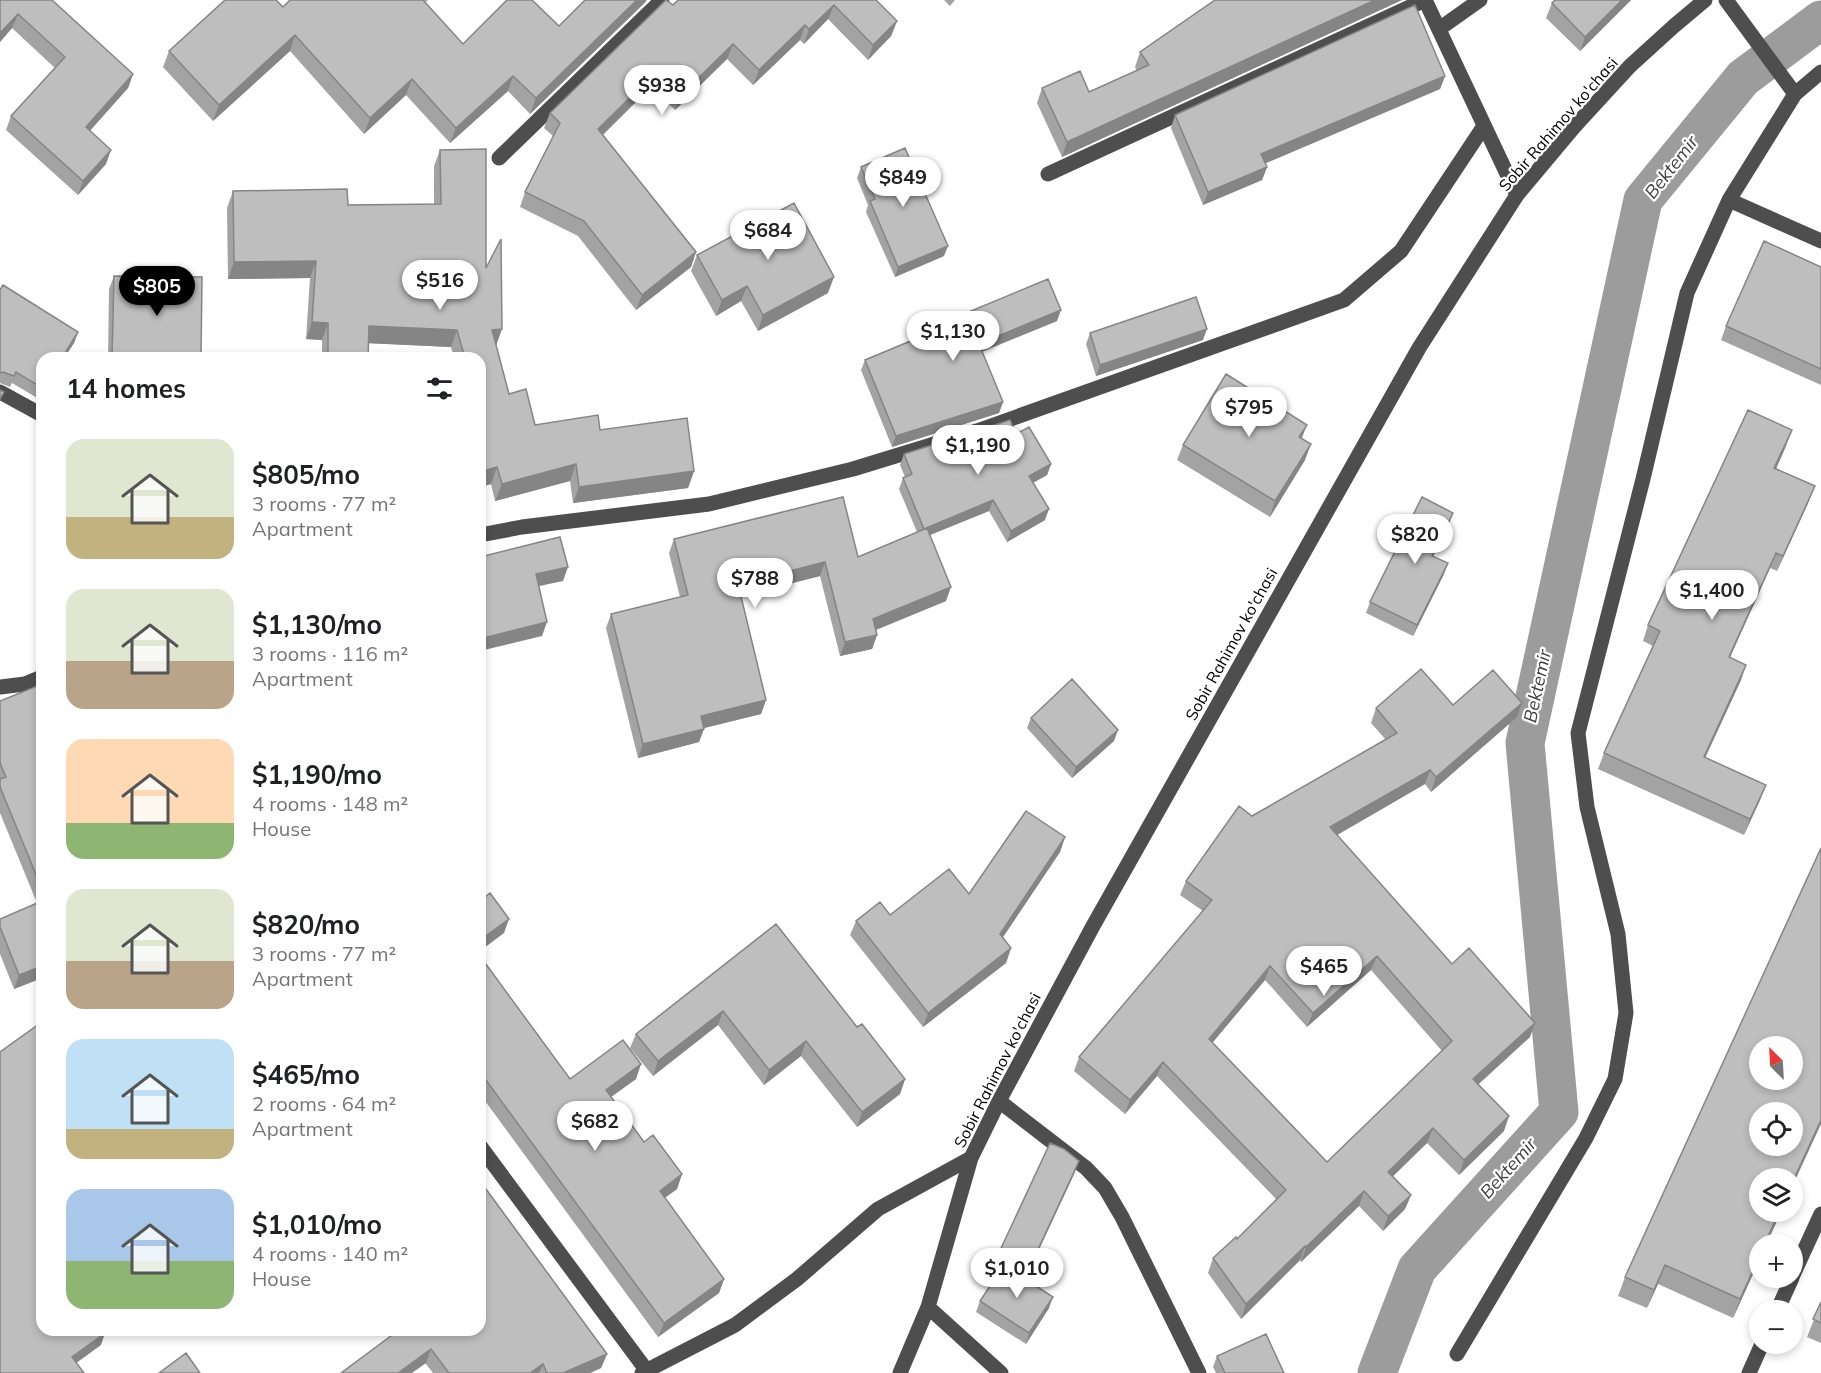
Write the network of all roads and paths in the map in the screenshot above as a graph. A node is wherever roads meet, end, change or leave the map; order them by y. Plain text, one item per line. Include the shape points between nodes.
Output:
1 (662, 0) edge
2 (1425, 0) edge
3 (1480, 0) edge
4 (1705, 0) edge
5 (1726, 0) edge
6 (1439, 29) junction
7 (1821, 72) edge
8 (1795, 94) junction
9 (1485, 126) junction
10 (499, 158) dead end
11 (1048, 174) dead end
12 (1517, 195) junction
13 (1729, 200) junction
14 (1821, 241) edge
15 (0, 392) edge
16 (36, 412) edge
17 (486, 534) edge
18 (36, 679) edge
19 (0, 687) edge
20 (999, 1101) junction
21 (486, 1154) edge
22 (971, 1158) junction
23 (1821, 1214) edge
24 (1803, 1253) edge
25 (928, 1307) junction
26 (1457, 1353) dead end
27 (1758, 1354) edge
28 (645, 1372) edge
29 (900, 1373) edge
30 (1001, 1373) edge
31 (1199, 1373) edge
32 (1749, 1373) edge

1 - 10 street
2 - 6 street
2 - 11 street
3 - 6 street
4 - 12 street, Sobir Rahimov ko'chasi via 1630,66
5 - 8 street
6 - 9 street
7 - 8 street
8 - 13 street
9 - 12 street
9 - 17 street via 1401,250 1344,300 977,431 853,470 709,504
12 - 20 street, Sobir Rahimov ko'chasi via 1419,348 1098,916
13 - 14 street
13 - 26 street via 1687,293 1578,732 1587,807 1618,933 1626,1013 1615,1079 1586,1138
15 - 16 street
18 - 19 street
20 - 22 street, Sobir Rahimov ko'chasi
20 - 31 street via 1086,1168 1105,1188
21 - 28 street
22 - 25 street, Sobir Rahimov ko'chasi
22 - 28 street via 878,1209 797,1279 735,1325
23 - 24 street
25 - 29 street, Sobir Rahimov ko'chasi
25 - 30 street
27 - 32 street

